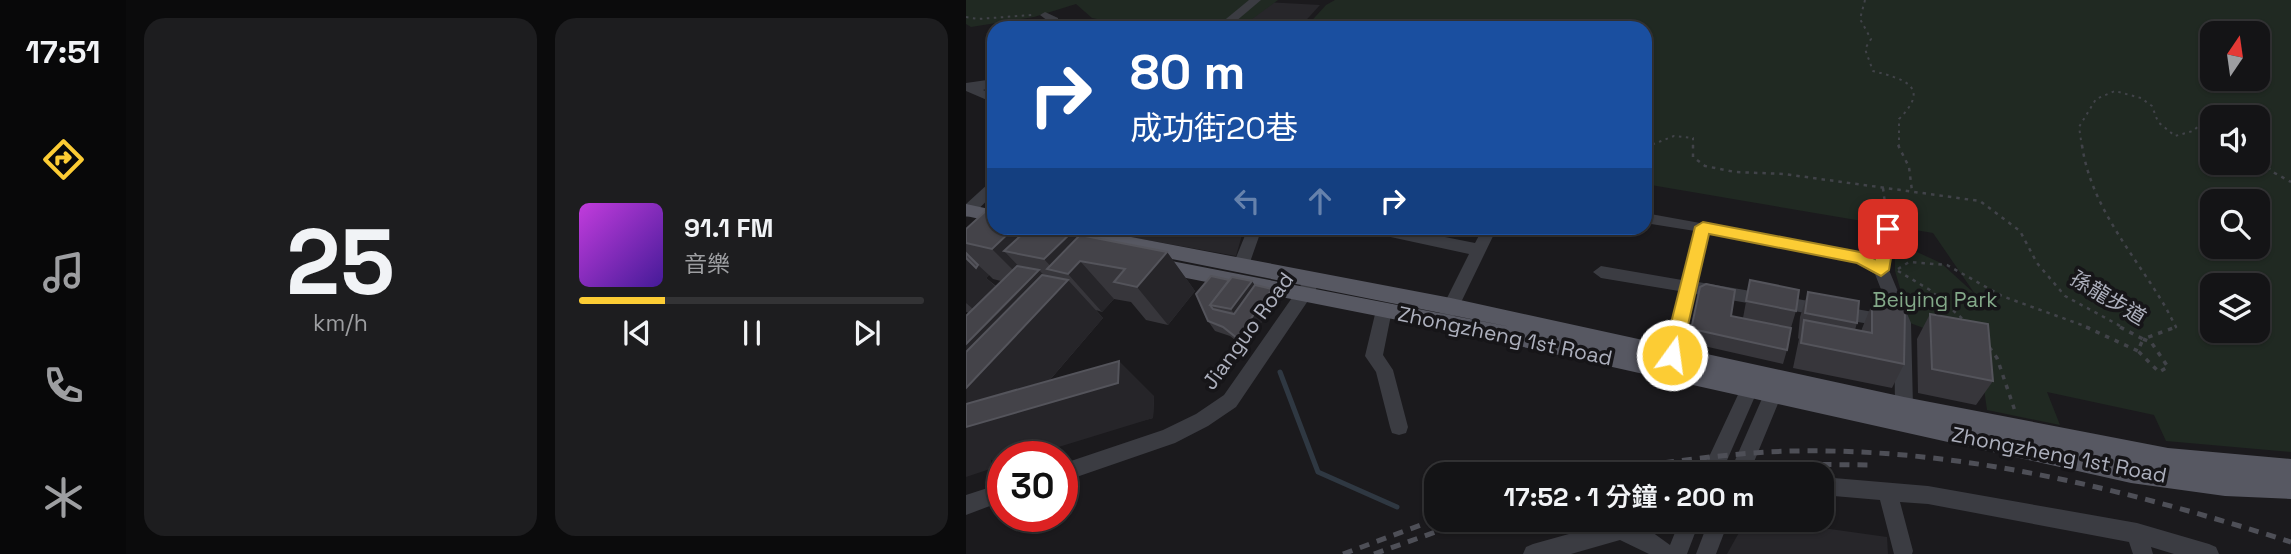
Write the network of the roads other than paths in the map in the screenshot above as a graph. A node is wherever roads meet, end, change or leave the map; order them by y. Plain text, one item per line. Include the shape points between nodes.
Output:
1 (1256, 0) edge
2 (1045, 15) road end
3 (1054, 21) edge
4 (1230, 21) edge
5 (987, 86) edge
6 (966, 87) edge
7 (987, 96) edge
8 (987, 192) edge
9 (966, 211) edge
10 (987, 215) edge
11 (1652, 219) edge
12 (966, 227) edge
13 (1703, 227) junction
14 (1888, 229) road end
15 (987, 231) edge
16 (1092, 235) edge
17 (1252, 235) edge
18 (1406, 235) edge
19 (1486, 235) edge
20 (1032, 240) edge
21 (1479, 250) junction
22 (1241, 265) junction
23 (1888, 268) junction
24 (1601, 272) dead end
25 (1689, 286) junction
26 (1309, 287) junction
27 (1384, 310) junction
28 (1447, 314) junction
29 (1903, 323) junction
30 (1672, 355) junction
31 (1762, 387) junction
32 (1904, 407) junction
33 (1399, 427) dead end
34 (1719, 462) edge
35 (1743, 462) edge
36 (1078, 467) edge
37 (2291, 470) edge
38 (1834, 487) edge
39 (2291, 488) edge
40 (1888, 492) junction
41 (987, 498) edge
42 (966, 505) edge
43 (1612, 532) edge
44 (1625, 532) edge
45 (1685, 532) edge
46 (1714, 532) edge
47 (2137, 533) junction
48 (1903, 551) dead end
49 (1533, 554) edge
50 (1664, 554) edge
51 (1677, 554) edge
52 (1706, 554) edge
53 (2143, 554) edge
54 (2209, 554) edge

1 - 4 street
2 - 3 street
5 - 6 street
6 - 7 street
8 - 9 street
9 - 10 main road
11 - 13 street
12 - 15 main road
13 - 23 street via 1860,258
13 - 25 street
14 - 23 street
16 - 22 main road, Zhongzheng 1st Road
17 - 22 street
18 - 21 street
19 - 21 street
20 - 26 main road, Zhongzheng 1st Road
21 - 28 street
22 - 26 main road, Zhongzheng 1st Road
23 - 29 street
24 - 25 street
25 - 29 street
25 - 30 street
26 - 27 main road, Zhongzheng 1st Road
26 - 28 main road, Zhongzheng 1st Road
26 - 36 street, Jianguo Road via 1230,401 1168,437
27 - 28 main road, Zhongzheng 1st Road
27 - 33 street via 1374,356 1384,370
28 - 30 main road, Zhongzheng 1st Road
28 - 31 main road, Zhongzheng 1st Road
29 - 32 street
30 - 31 main road, Zhongzheng 1st Road
31 - 32 main road, Zhongzheng 1st Road
31 - 34 street
31 - 35 street
31 - 39 main road, Zhongzheng 1st Road via 2130,472 2225,485
32 - 37 main road, Zhongzheng 1st Road via 2168,459
38 - 40 street
40 - 47 street via 1928,495
40 - 48 street
41 - 42 street
43 - 49 street
44 - 50 street via 1644,538
45 - 51 street
46 - 52 street
47 - 53 street
47 - 54 street

